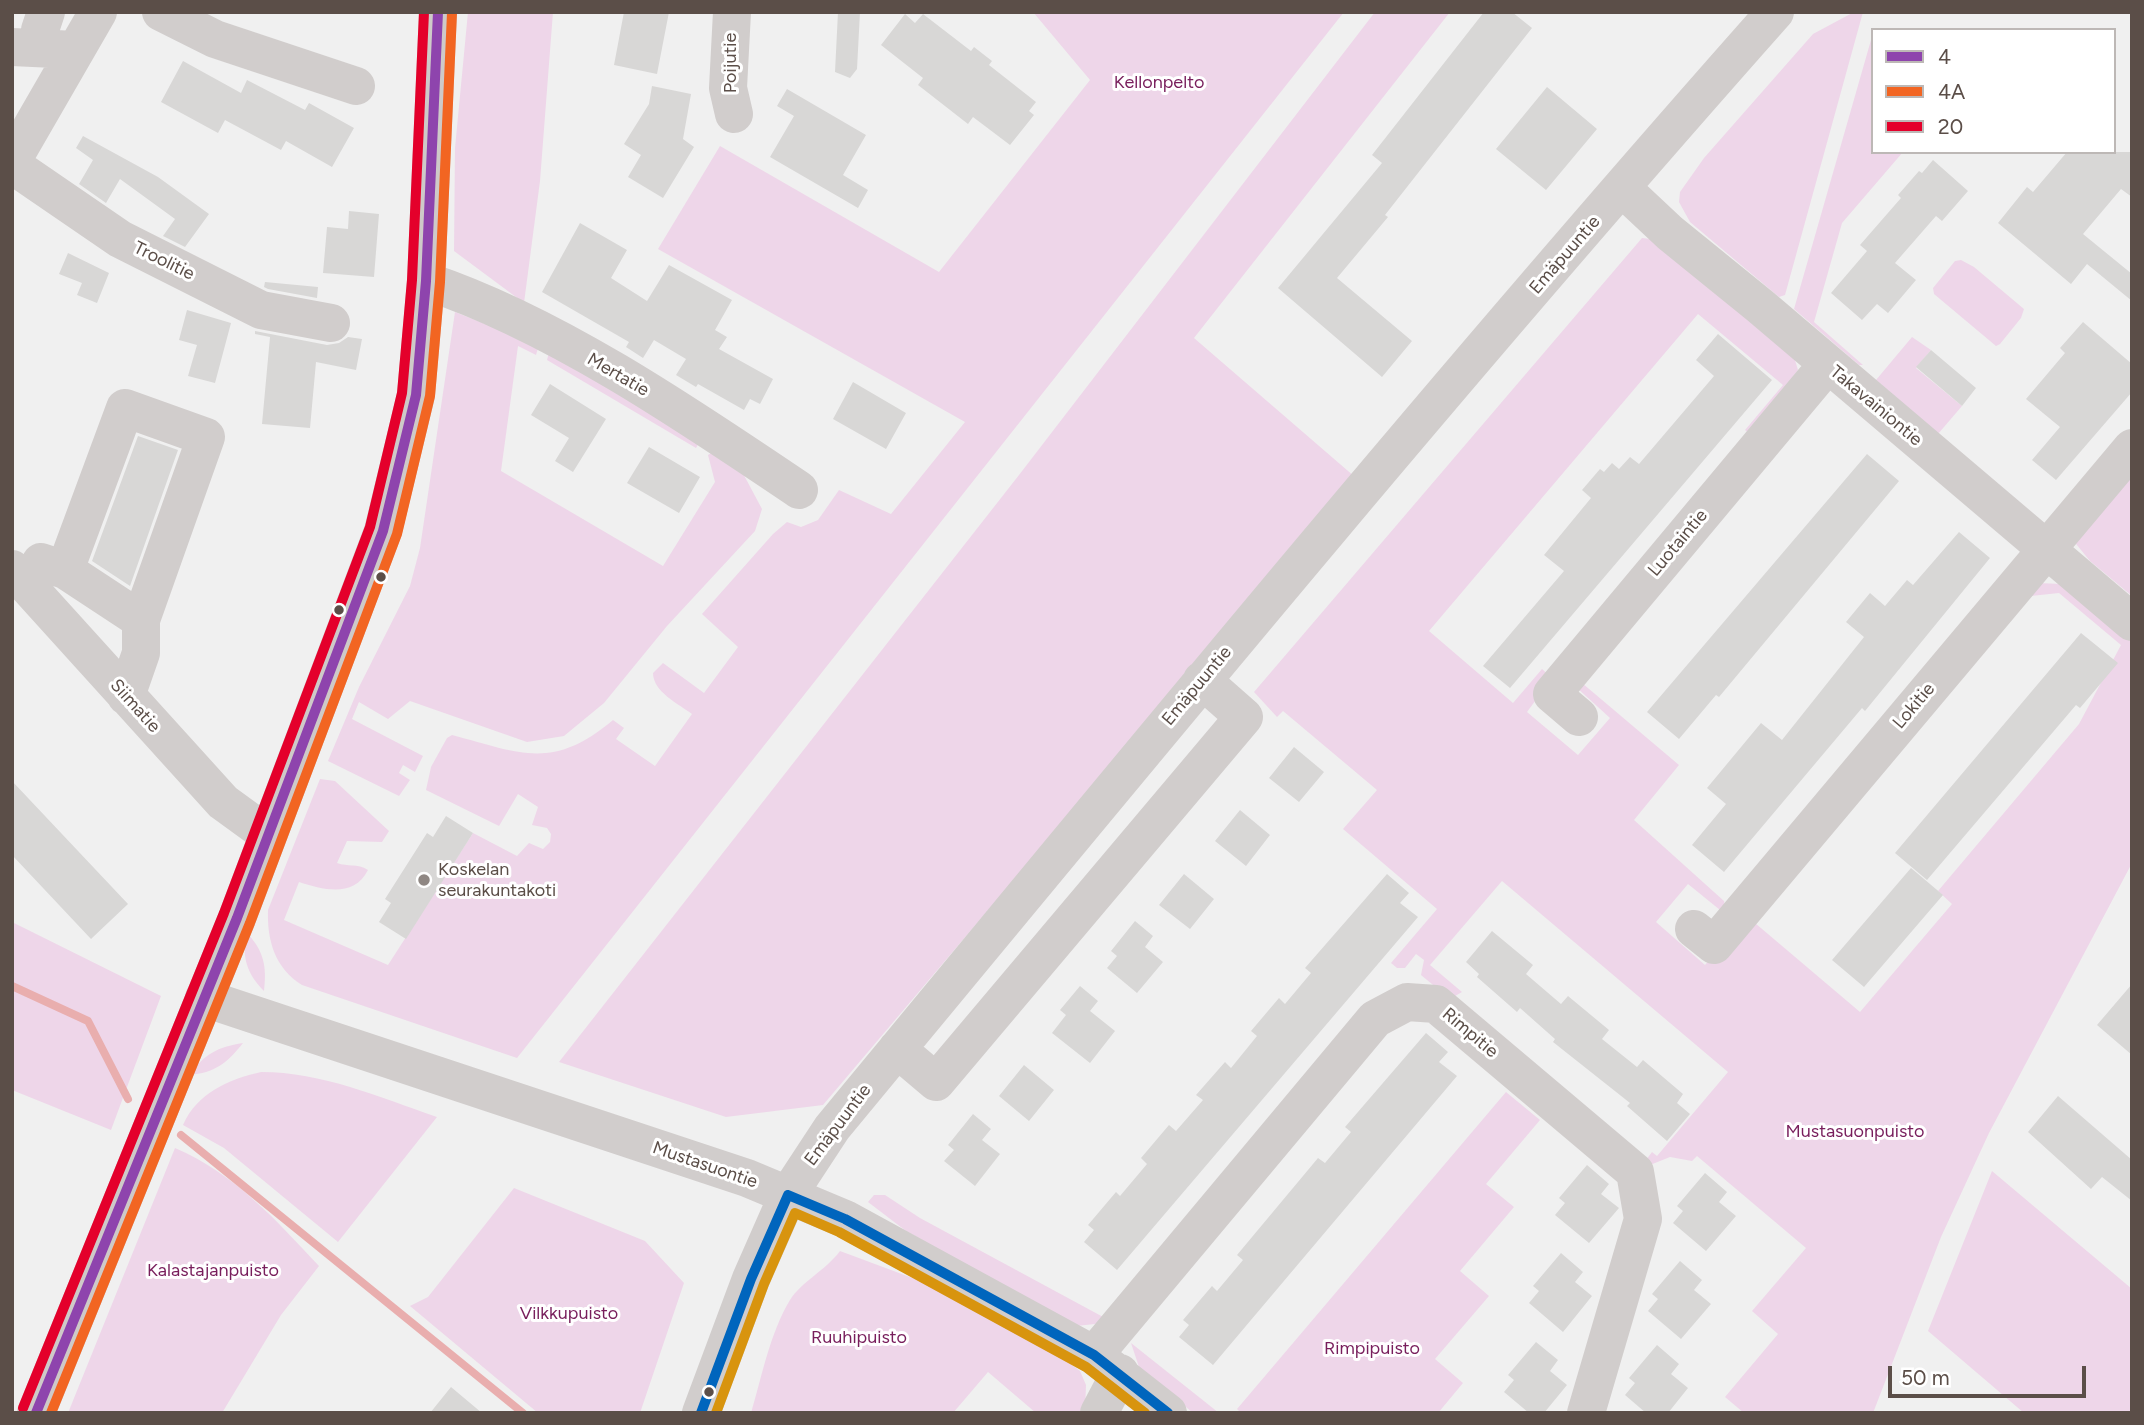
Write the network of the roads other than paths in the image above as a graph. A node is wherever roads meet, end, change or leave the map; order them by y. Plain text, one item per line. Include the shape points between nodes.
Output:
1 (161, 12) edge
2 (439, 12) edge
3 (732, 12) edge
4 (1775, 12) edge
5 (64, 30) edge
6 (356, 86) dead end
7 (734, 114) dead end
8 (12, 163) edge
9 (1622, 188) junction
10 (426, 281) junction
11 (331, 323) dead end
12 (1828, 365) junction
13 (2132, 448) edge
14 (799, 490) dead end
15 (2047, 549) junction
16 (65, 570) junction
17 (15, 572) edge
18 (141, 620) junction
19 (2132, 622) edge
20 (1202, 680) junction
21 (126, 696) junction
22 (1579, 717) dead end
23 (267, 834) junction
24 (1694, 929) dead end
25 (204, 998) junction
26 (897, 1049) junction
27 (788, 1195) junction
28 (1107, 1364) junction
29 (36, 1413) edge
30 (701, 1413) edge
31 (1098, 1413) edge
32 (1168, 1413) edge
33 (1586, 1413) edge

1 - 6 street via 215,39
2 - 10 main road
3 - 7 street, Poijutie via 727,88
4 - 9 street, Emäpuuntie
5 - 8 street
8 - 11 street, Troolitie via 120,239 249,304
9 - 12 street, Takavainiontie
9 - 20 street, Emäpuuntie
10 - 14 street, Mertatie via 546,334 636,385
10 - 23 main road via 416,395 383,531
12 - 15 street, Takavainiontie
12 - 22 street, Luotaintie via 1552,694
13 - 15 street, Lokitie
15 - 19 street, Takavainiontie
15 - 24 street, Lokitie via 1714,945
16 - 17 street via 36,563
16 - 18 street
16 - 18 street via 125,408 206,438
17 - 21 street, Siimatie
18 - 21 street via 141,653
20 - 26 street, Emäpuuntie
20 - 26 street via 1244,717 936,1082
21 - 23 street, Siimatie via 223,802
23 - 25 main road
25 - 27 street, Mustasuontie
25 - 29 main road
26 - 27 street, Emäpuuntie via 832,1128
27 - 28 street, Mustasuontie via 845,1219
27 - 30 street, Emäpuuntie
28 - 31 street, Rimpitie
28 - 32 street, Mustasuontie
28 - 33 street, Rimpitie via 1375,1019 1407,1002 1436,1004 1635,1172 1643,1219

